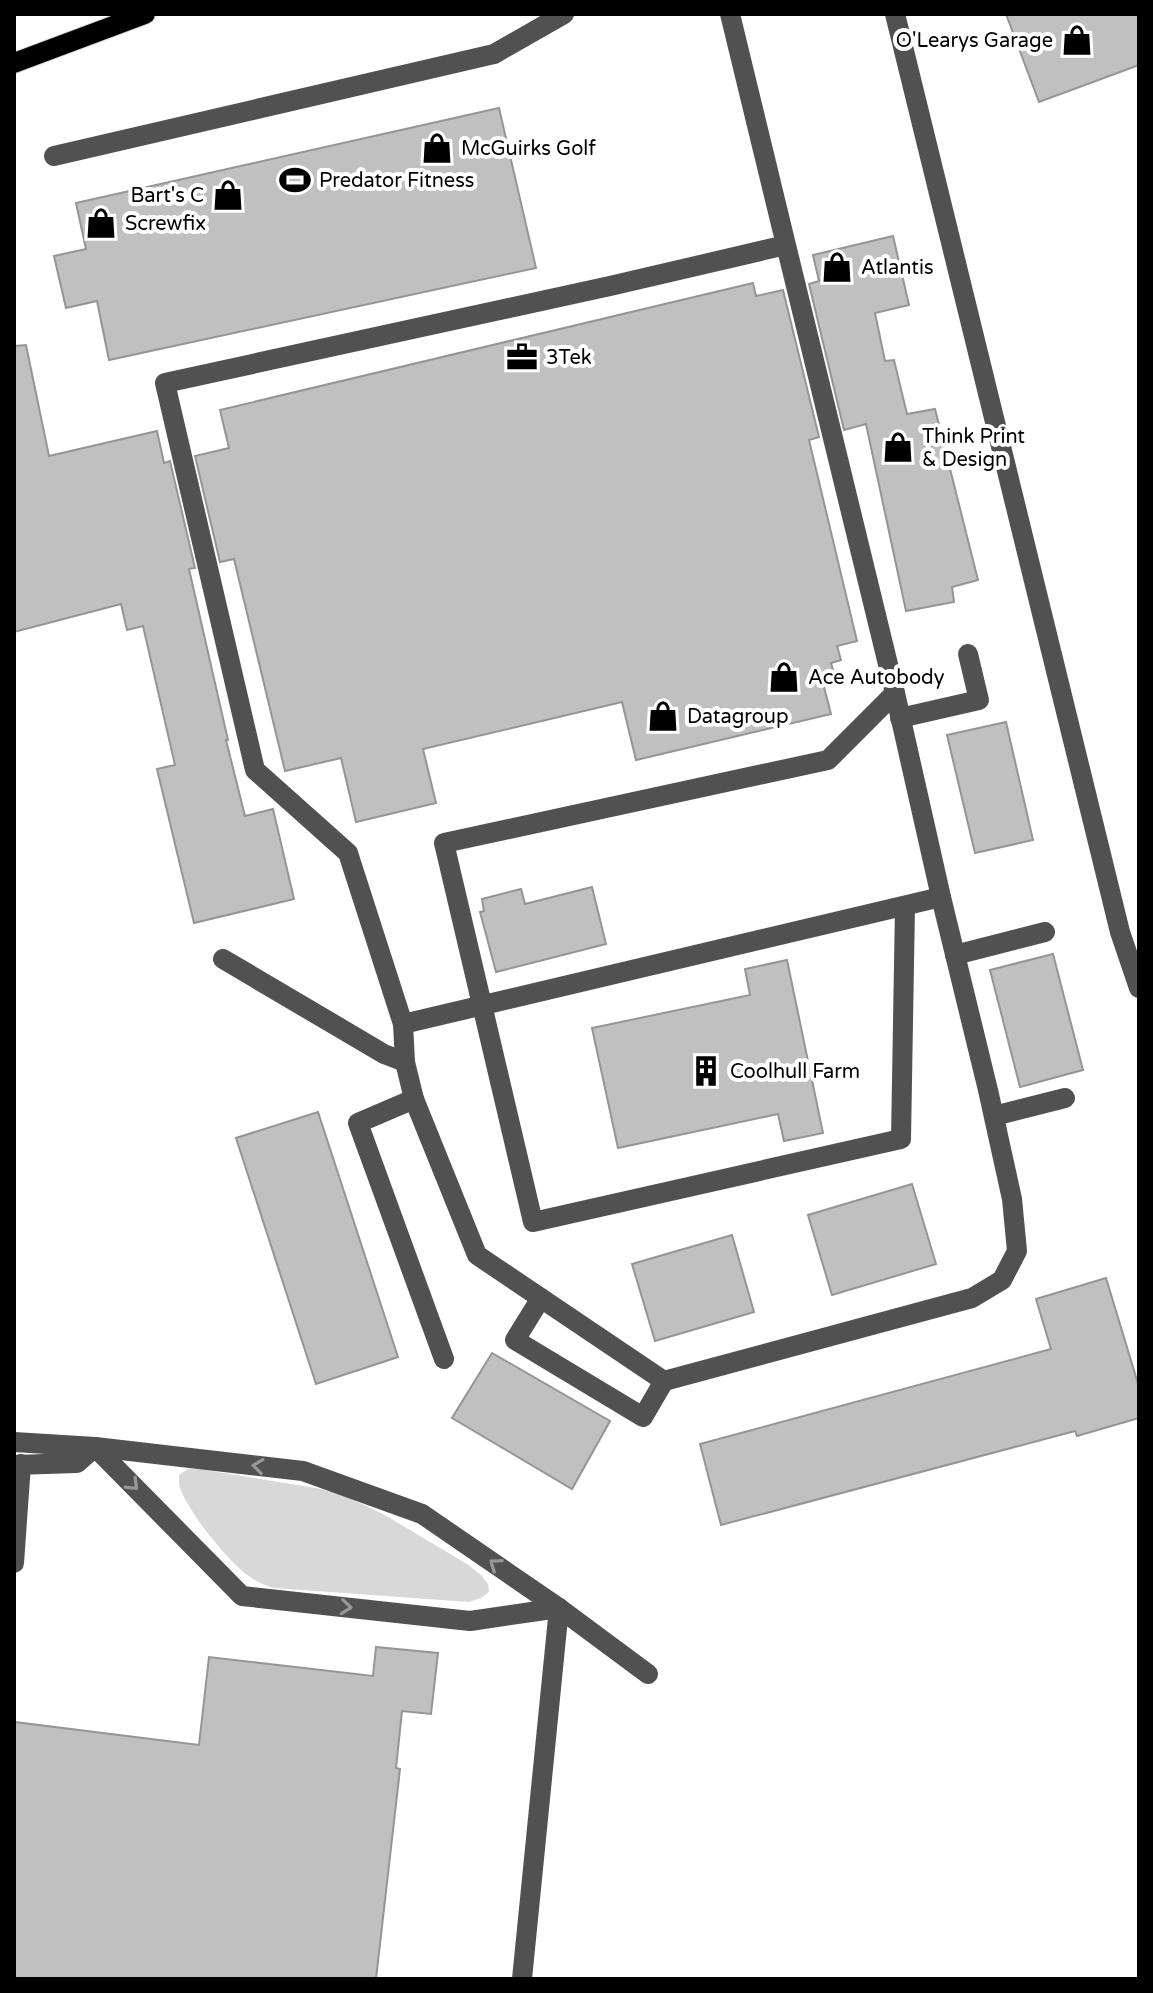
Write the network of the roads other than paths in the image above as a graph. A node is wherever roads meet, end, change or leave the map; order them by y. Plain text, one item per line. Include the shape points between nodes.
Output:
1 (145, 14) edge
2 (564, 14) edge
3 (730, 14) edge
4 (895, 14) edge
5 (14, 63) edge
6 (54, 156) dead end
7 (786, 245) junction
8 (968, 654) dead end
9 (895, 693) junction
10 (900, 718) junction
11 (941, 897) junction
12 (905, 906) junction
13 (1045, 932) dead end
14 (955, 955) junction
15 (223, 959) dead end
16 (1139, 988) edge
17 (481, 1004) junction
18 (403, 1024) junction
19 (405, 1062) junction
20 (1065, 1098) dead end
21 (414, 1099) junction
22 (994, 1116) junction
23 (541, 1298) junction
24 (444, 1359) dead end
25 (664, 1381) junction
26 (14, 1442) edge
27 (95, 1447) junction
28 (18, 1464) edge
29 (14, 1563) edge
30 (559, 1608) junction
31 (648, 1674) dead end
32 (522, 1979) edge

1 - 5 main road
2 - 6 lane via 494,54
3 - 7 lane
4 - 16 lane via 1120,932
7 - 9 lane
7 - 18 lane via 165,383 255,770 348,853
8 - 10 lane via 979,700
9 - 10 lane
9 - 17 lane via 828,760 444,843
10 - 11 lane
11 - 12 lane
11 - 14 lane
12 - 17 lane
12 - 17 lane via 901,1139 533,1222
13 - 14 lane
14 - 22 lane
15 - 19 lane
17 - 18 lane
18 - 19 lane
19 - 21 lane
20 - 22 lane
21 - 23 lane via 477,1255
21 - 24 lane via 358,1123
22 - 25 lane via 1017,1251 1002,1280 972,1298
23 - 25 lane
23 - 25 lane via 515,1340 643,1417
26 - 27 lane
27 - 28 lane via 77,1463
30 -> 27 lane via 422,1514 303,1471
27 -> 30 lane via 242,1596 470,1621
28 - 29 lane
30 - 31 lane
30 - 32 lane

